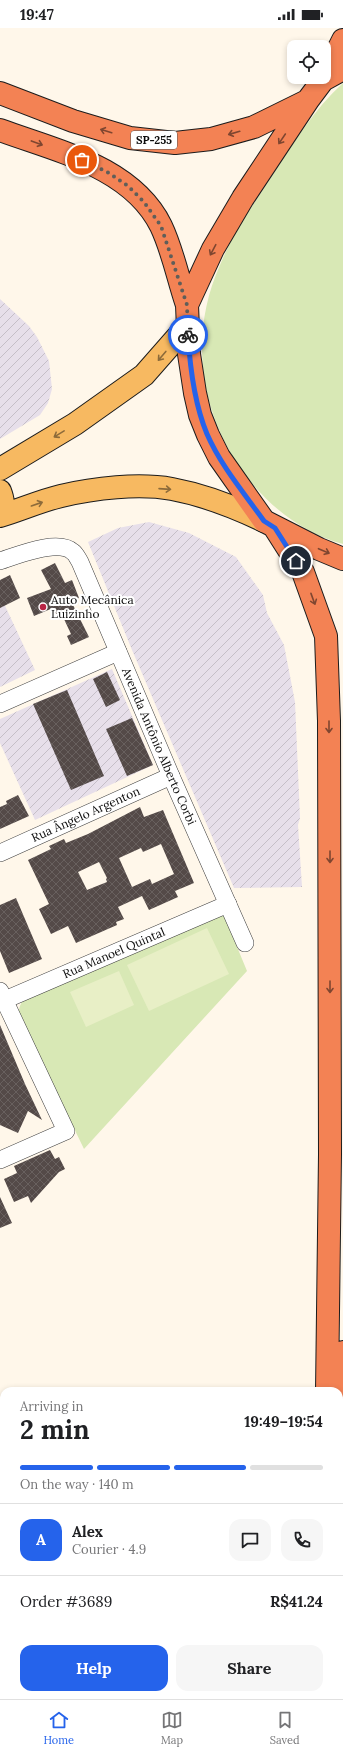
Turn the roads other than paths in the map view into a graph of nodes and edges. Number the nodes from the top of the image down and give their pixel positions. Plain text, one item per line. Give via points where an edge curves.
1 (343, 40) edge
2 (331, 64) edge
3 (343, 69) edge
4 (331, 76) edge
5 (320, 84) edge
6 (0, 93) edge
7 (308, 100) junction
8 (0, 130) edge
9 (187, 315) junction
10 (0, 469) edge
11 (0, 491) edge
12 (0, 511) edge
13 (0, 516) edge
14 (269, 525) junction
15 (343, 559) edge
16 (0, 561) edge
17 (118, 652) junction
18 (0, 704) edge
19 (171, 776) junction
20 (0, 853) edge
21 (228, 904) junction
22 (245, 943) dead end
23 (1, 998) edge
24 (0, 1160) edge
25 (343, 1352) edge
26 (327, 1387) edge
27 (341, 1387) edge

1 - 2 highway
3 - 4 highway, SP-255
5 - 7 highway, SP-255
7 -> 6 highway, SP-255 via 254,127 211,139 175,142 130,138
7 -> 9 highway, SP-255 via 243,198 213,249
8 -> 9 highway, SP-255 via 82,160 128,186 144,202 161,226
9 -> 10 main road via 144,375 75,424
9 - 14 highway, SP-255 via 189,354 200,415 219,458
11 - 12 main road via 3,505
13 -> 14 main road via 60,496 103,489 139,487 172,489 241,510
14 -> 15 highway, SP-255
14 -> 26 highway via 303,572 326,636 329,721 330,1130
16 - 17 street, Avenida Antônio Alberto Corbi via 37,548 59,547 72,551 80,562
17 - 18 street
17 - 19 street, Avenida Antônio Alberto Corbi
19 - 20 street, Rua Ângelo Argenton
19 - 21 street, Avenida Antônio Alberto Corbi
21 - 22 street, Avenida Antônio Alberto Corbi
21 - 23 street, Rua Manoel Quintal
23 - 24 street via 66,1130
25 - 27 highway

